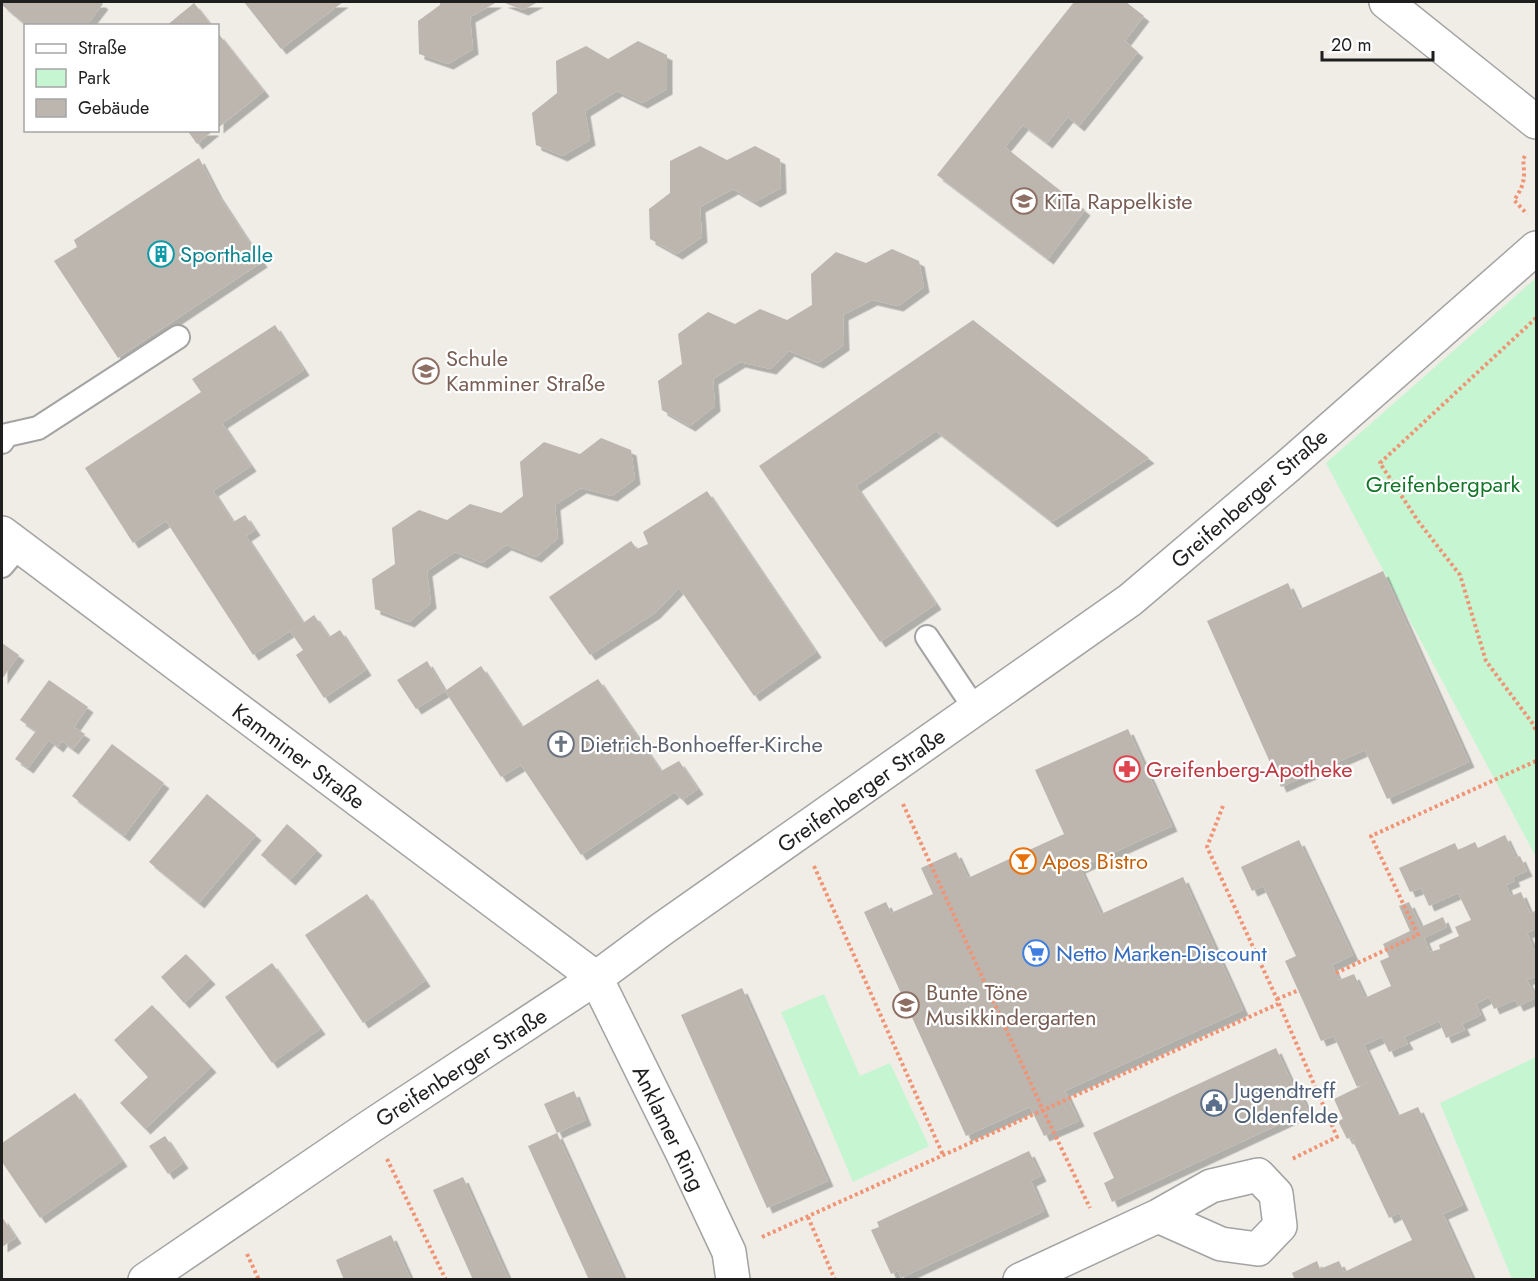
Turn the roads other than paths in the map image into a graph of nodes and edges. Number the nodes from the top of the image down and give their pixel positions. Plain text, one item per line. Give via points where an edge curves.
1 (1386, 2) edge
2 (1533, 136) edge
3 (1536, 248) edge
4 (178, 337) dead end
5 (2, 442) edge
6 (7, 548) edge
7 (927, 637) dead end
8 (975, 709) junction
9 (596, 978) junction
10 (1158, 1216) junction
11 (731, 1266) edge
12 (145, 1280) edge
13 (1020, 1280) edge

1 - 2 street
3 - 8 street, Greifenberger Straße via 1130,600
4 - 5 lane via 38,428 7,435
6 - 9 street, Kamminer Straße
7 - 8 lane
8 - 9 street, Greifenberger Straße
9 - 11 street, Anklamer Ring via 682,1152
9 - 12 street, Greifenberger Straße
10 - 10 street via 1221,1244 1258,1249 1280,1226 1276,1194 1258,1175 1211,1186
10 - 13 street

